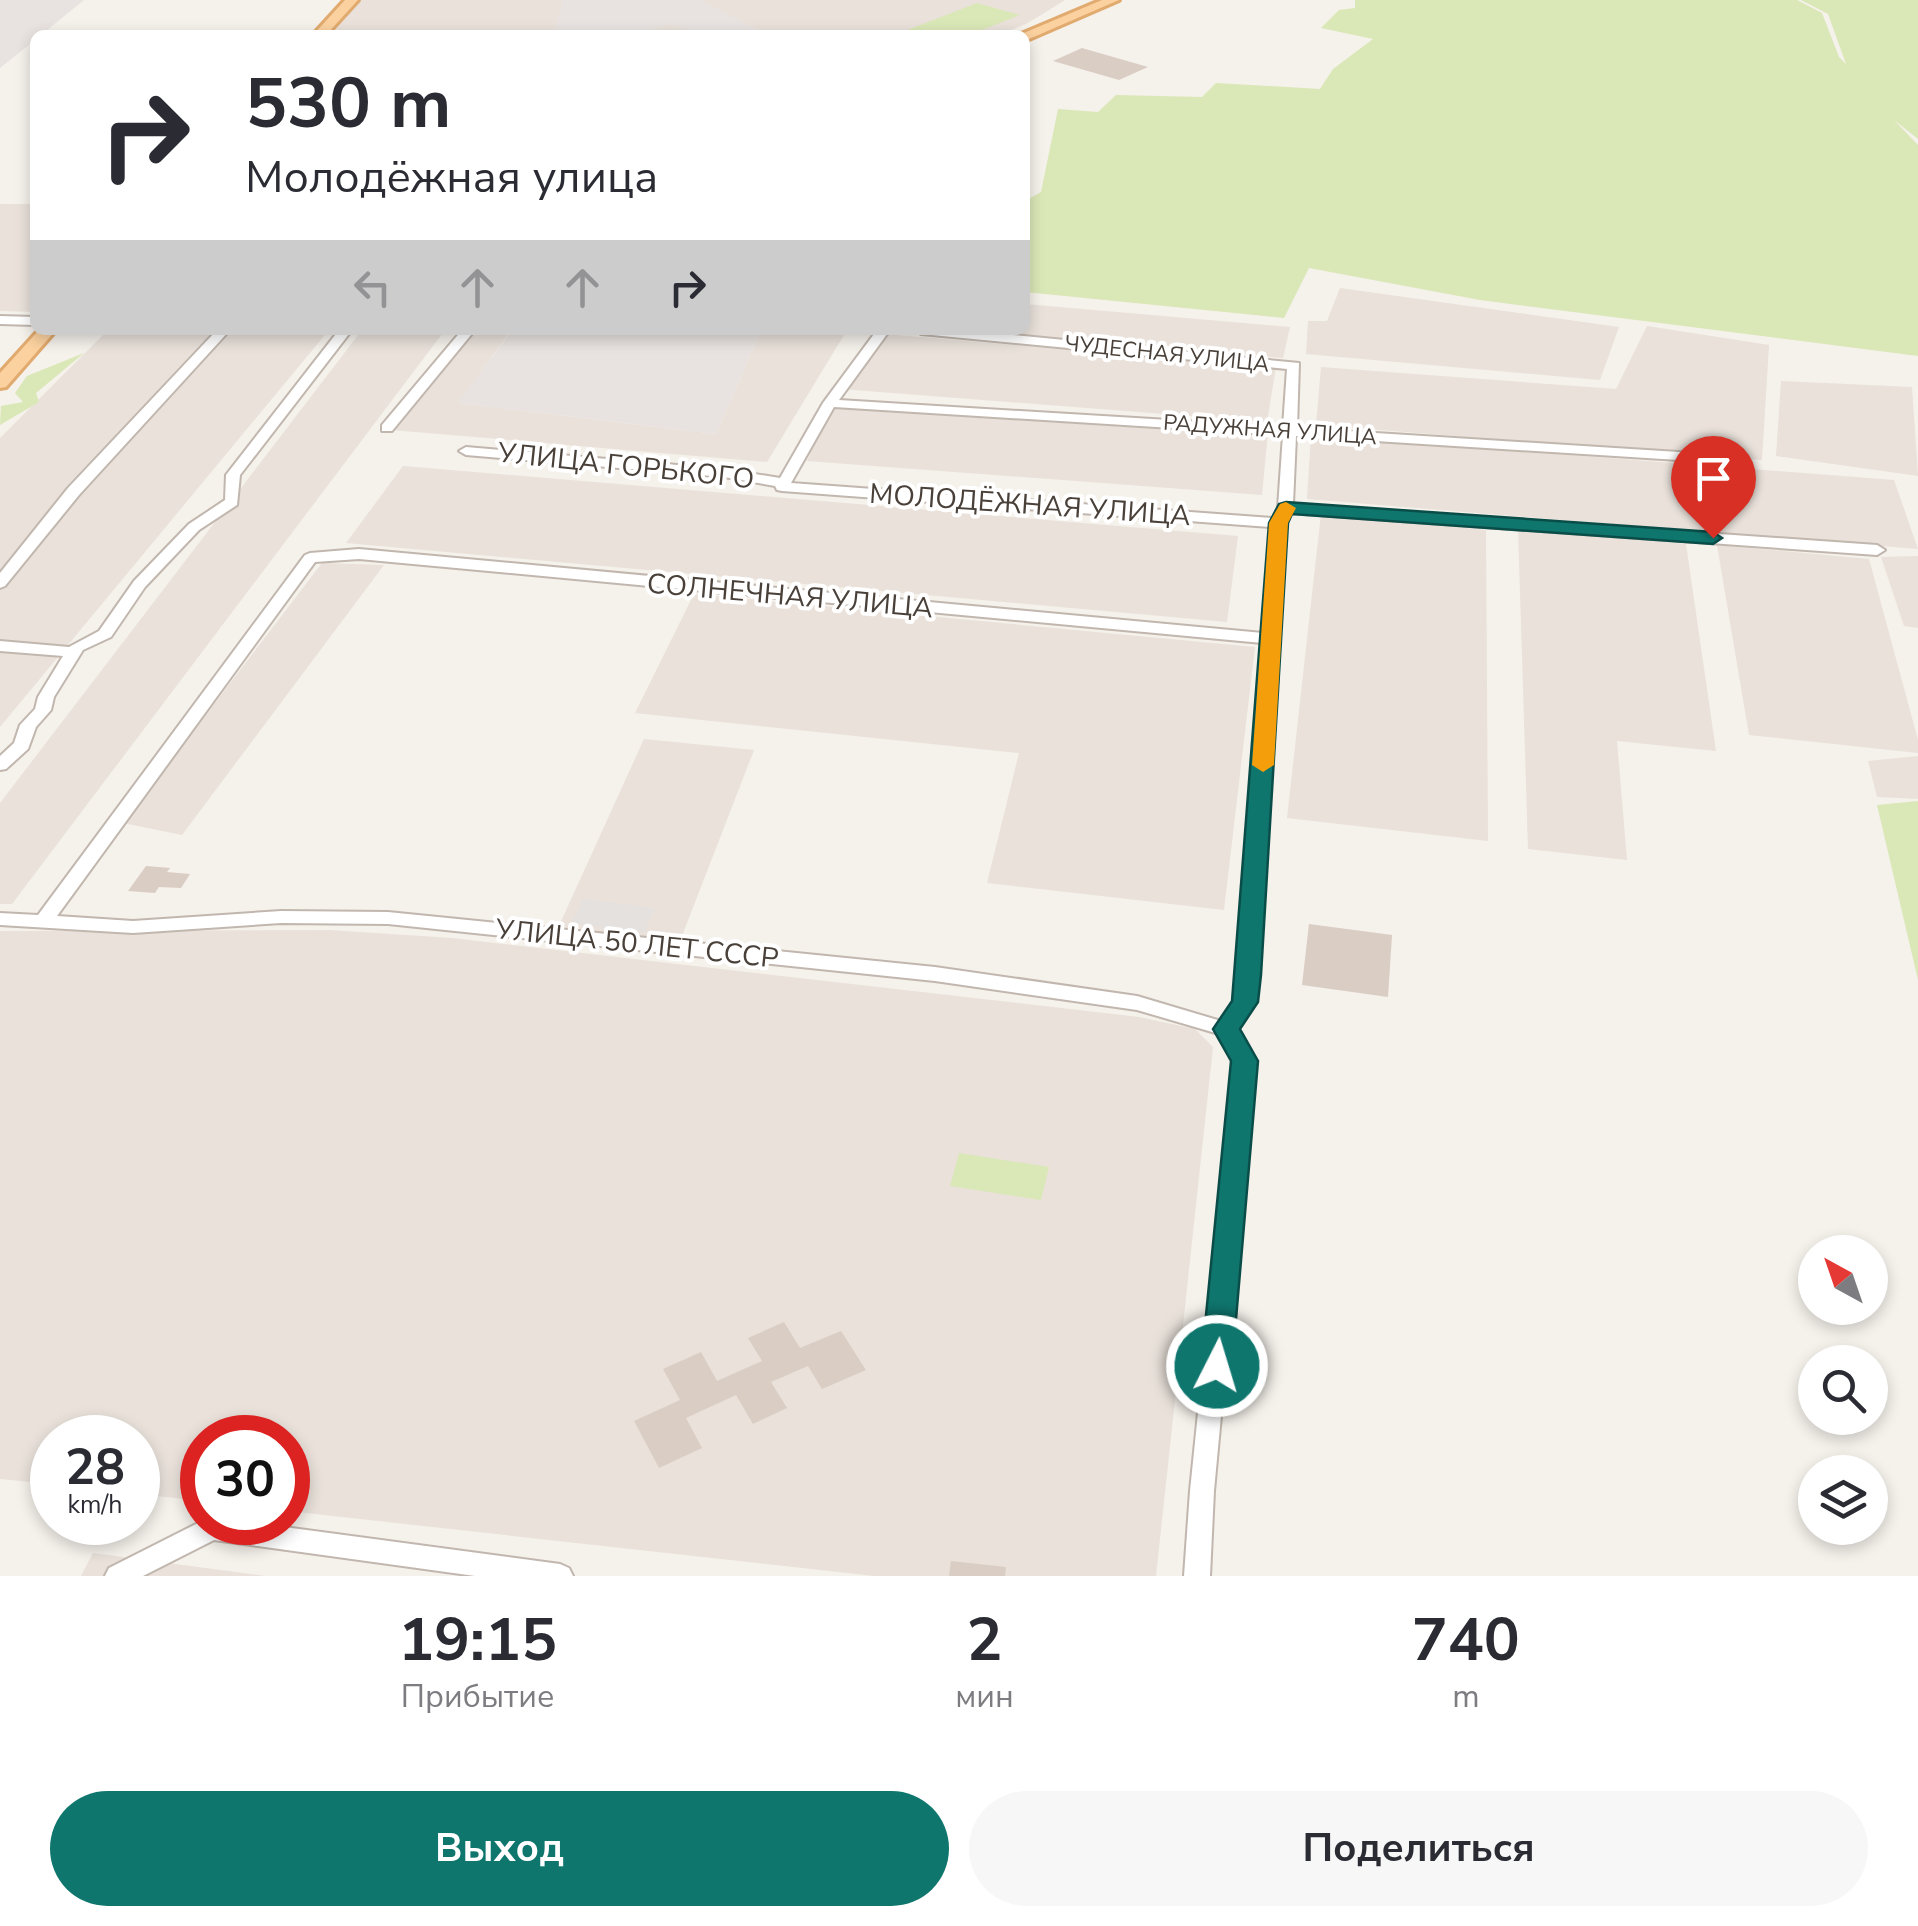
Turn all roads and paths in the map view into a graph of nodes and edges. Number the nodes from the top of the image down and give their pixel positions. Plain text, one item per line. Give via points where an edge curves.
1 (352, 0) edge
2 (1113, 0) edge
3 (324, 30) edge
4 (1030, 34) edge
5 (0, 320) edge
6 (30, 321) edge
7 (43, 335) edge
8 (219, 335) edge
9 (342, 335) edge
10 (466, 335) edge
11 (880, 335) edge
12 (973, 335) edge
13 (0, 383) edge
14 (830, 403) junction
15 (386, 428) dead end
16 (1292, 432) junction
17 (466, 451) dead end
18 (1710, 458) dead end
19 (783, 485) junction
20 (1282, 515) junction
21 (1877, 550) dead end
22 (0, 583) edge
23 (1271, 640) junction
24 (0, 646) edge
25 (73, 652) junction
26 (0, 765) edge
27 (0, 920) edge
28 (42, 924) junction
29 (1226, 1029) junction
30 (118, 1576) edge
31 (560, 1576) edge
32 (1197, 1576) edge

1 - 3 main road
2 - 4 main road
5 - 6 street
7 - 13 main road
8 - 22 street via 95,472 80,480
9 - 25 street via 233,474 232,502 194,527 138,584 105,634
10 - 15 street
11 - 14 street
12 - 16 street, ЧУДЕСНАЯ УЛИЦА via 1294,366
14 - 16 street, РАДУЖНАЯ УЛИЦА
14 - 19 street
16 - 18 street, РАДУЖНАЯ УЛИЦА
16 - 20 street
17 - 19 street, УЛИЦА ГОРЬКОГО via 724,473
19 - 20 street, МОЛОДЁЖНАЯ УЛИЦА
20 - 21 street, МОЛОДЁЖНАЯ УЛИЦА
20 - 23 street
23 - 28 street, СОЛНЕЧНАЯ УЛИЦА via 358,554 310,558
23 - 29 street via 1245,1002
24 - 25 street
25 - 26 street via 22,745
27 - 28 street, УЛИЦА 50 ЛЕТ СССР
28 - 29 street, УЛИЦА 50 ЛЕТ СССР via 133,928 281,917 388,918 935,974 1137,1002
29 - 32 street via 1244,1061
30 - 31 street via 212,1528

